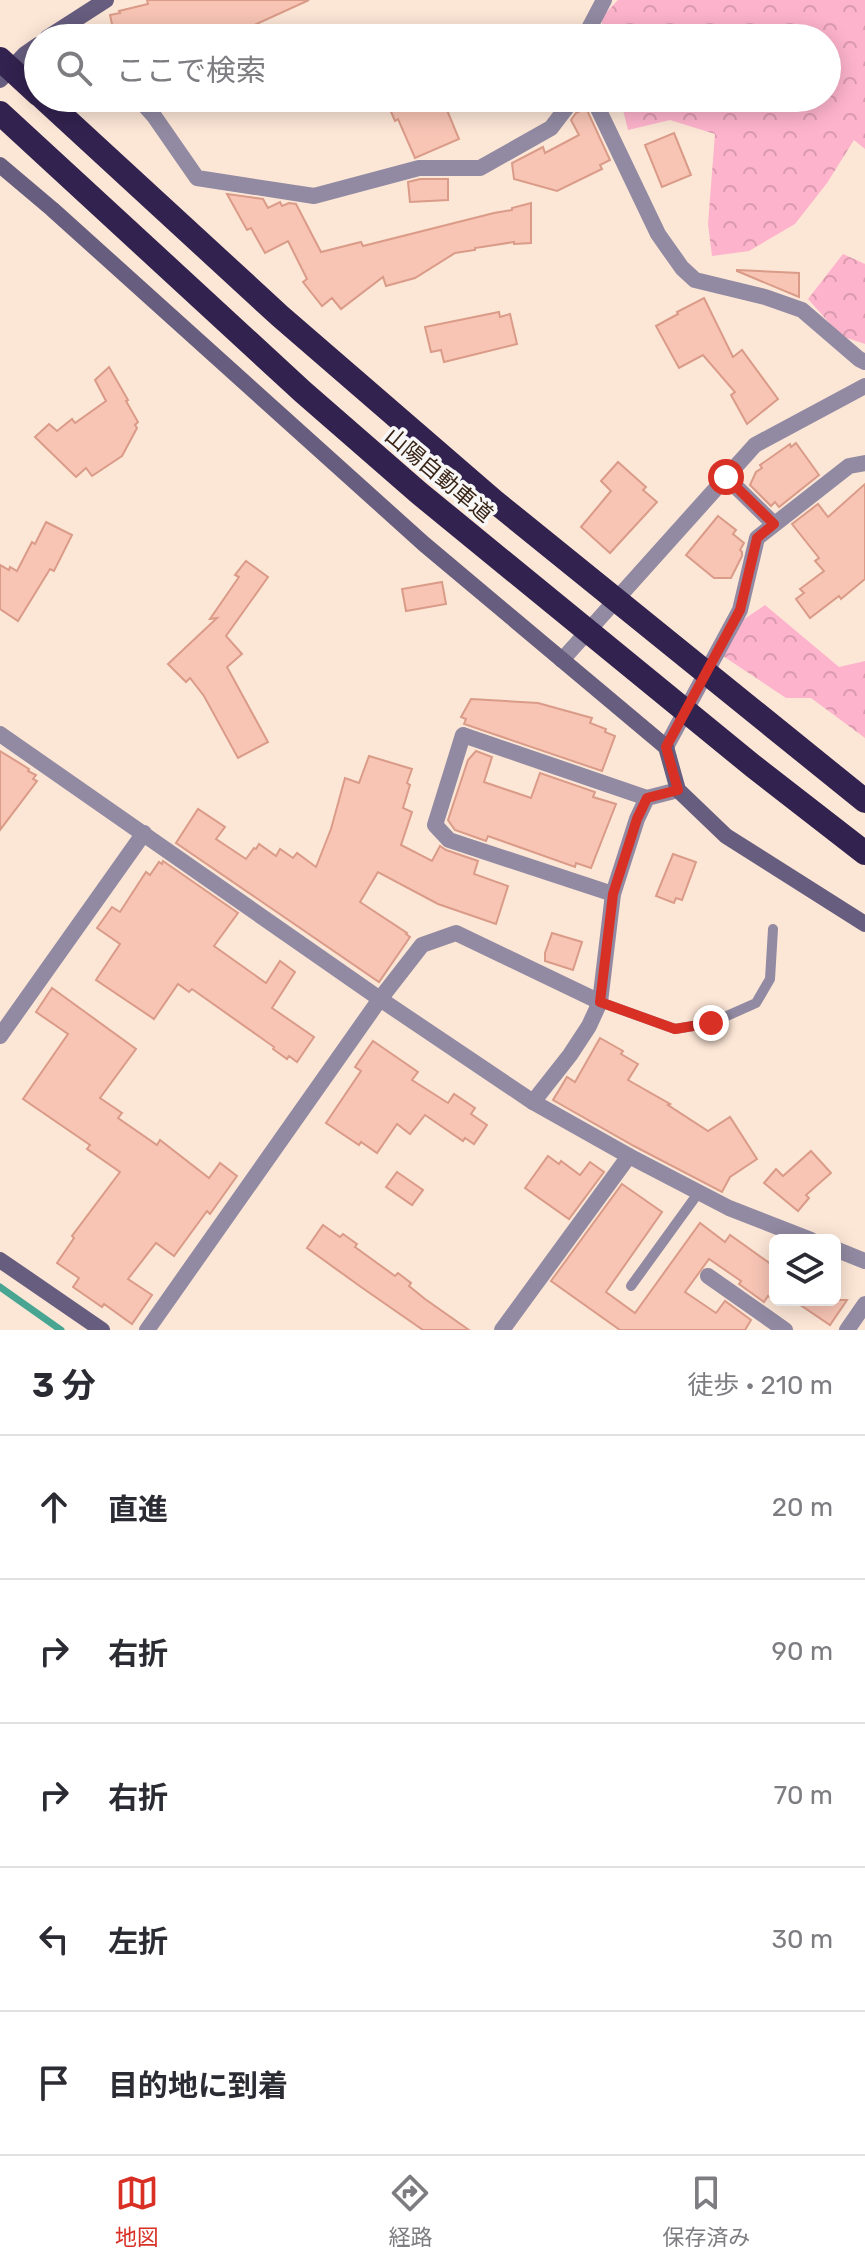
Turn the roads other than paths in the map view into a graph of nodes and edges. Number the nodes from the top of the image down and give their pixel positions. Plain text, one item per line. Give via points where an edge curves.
1 (106, 0) edge
2 (604, 0) edge
3 (69, 24) edge
4 (591, 24) edge
5 (0, 59) edge
6 (24, 62) edge
7 (0, 80) edge
8 (24, 81) edge
9 (58, 112) edge
10 (150, 112) edge
11 (563, 112) edge
12 (600, 112) edge
13 (0, 113) edge
14 (0, 165) edge
15 (865, 362) edge
16 (865, 386) edge
17 (865, 463) edge
18 (726, 477) junction
19 (774, 524) junction
20 (562, 660) junction
21 (0, 734) edge
22 (666, 747) junction
23 (678, 790) junction
24 (647, 798) junction
25 (865, 801) edge
26 (144, 833) junction
27 (865, 853) edge
28 (613, 894) junction
29 (865, 924) edge
30 (773, 929) dead end
31 (380, 999) junction
32 (600, 1002) junction
33 (0, 1036) edge
34 (533, 1102) junction
35 (629, 1156) junction
36 (699, 1192) junction
37 (796, 1234) edge
38 (841, 1251) edge
39 (0, 1260) edge
40 (865, 1261) edge
41 (708, 1276) dead end
42 (631, 1286) dead end
43 (865, 1304) edge
44 (102, 1330) edge
45 (147, 1330) edge
46 (502, 1330) edge
47 (785, 1330) edge
48 (847, 1330) edge

1 - 3 street
2 - 4 street
5 - 8 highway
6 - 7 street
9 - 25 highway, 山陽自動車道 via 280,316 494,501
10 - 11 street via 197,178 314,196 419,168 480,168 551,128
12 - 15 street via 658,234 682,268 695,280 802,310
13 - 27 highway, 山陽自動車道 via 419,493
14 - 20 street via 424,544
16 - 18 street via 755,445
17 - 19 street via 849,466
18 - 19 street
18 - 20 street
19 - 22 street via 757,538 740,610
20 - 22 street
21 - 26 street
22 - 23 street
23 - 24 street
23 - 29 street via 726,836
24 - 28 street
24 - 28 street via 463,735 435,825 449,840
26 - 31 street
26 - 33 street
28 - 32 street
30 - 32 lane via 770,979 756,1003 711,1023 675,1029
31 - 32 street via 422,945 456,933
31 - 34 street
31 - 45 street
32 - 34 street via 570,1055
34 - 35 street
35 - 36 street
35 - 46 street
36 - 37 street
36 - 42 lane
38 - 40 street
39 - 44 street
41 - 47 street
43 - 48 street

